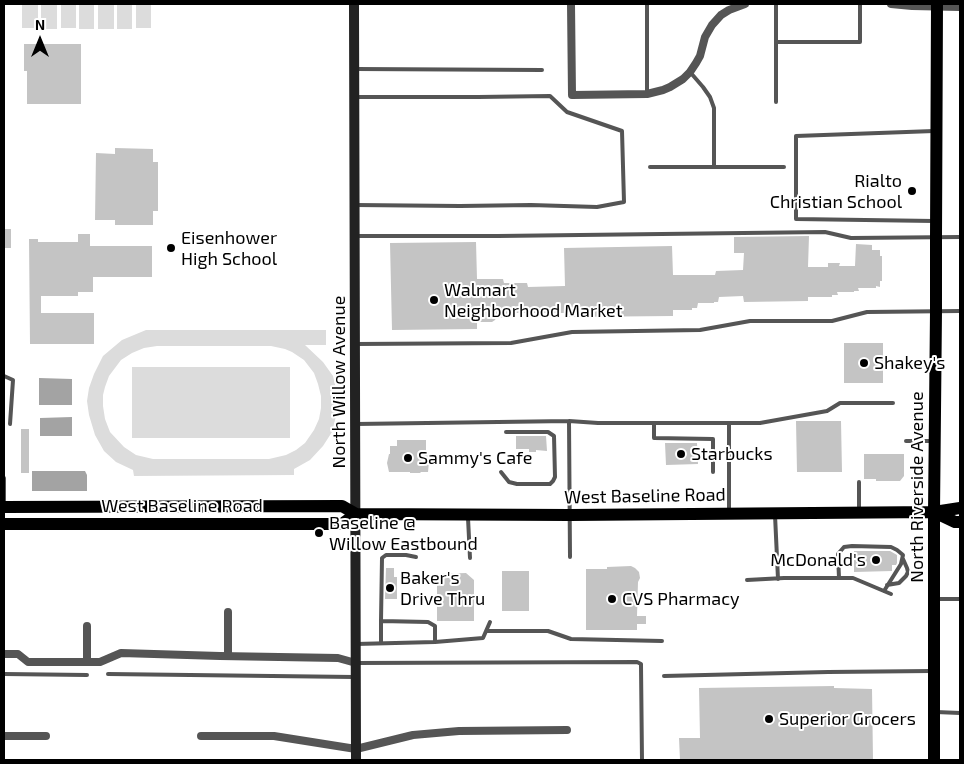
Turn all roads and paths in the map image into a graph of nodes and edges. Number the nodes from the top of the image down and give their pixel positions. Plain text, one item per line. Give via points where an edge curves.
1 (354, 4) edge
2 (571, 4) edge
3 (647, 4) edge
4 (745, 4) edge
5 (776, 4) edge
6 (860, 4) edge
7 (891, 4) edge
8 (937, 5) edge
9 (960, 7) edge
10 (776, 42) junction
11 (354, 68) junction
12 (542, 70) dead end
13 (690, 72) junction
14 (647, 94) junction
15 (354, 97) junction
16 (776, 102) dead end
17 (936, 131) junction
18 (650, 167) dead end
19 (714, 167) junction
20 (784, 167) dead end
21 (354, 205) junction
22 (936, 221) junction
23 (355, 236) junction
24 (936, 237) junction
25 (960, 237) edge
26 (936, 311) junction
27 (960, 311) edge
28 (355, 344) junction
29 (4, 376) edge
30 (892, 403) dead end
31 (569, 421) junction
32 (654, 423) junction
33 (10, 424) dead end
34 (356, 424) junction
35 (730, 424) junction
36 (506, 432) dead end
37 (906, 441) dead end
38 (934, 441) junction
39 (501, 472) dead end
40 (713, 472) dead end
41 (4, 478) edge
42 (859, 482) dead end
43 (4, 507) edge
44 (960, 508) edge
45 (859, 512) junction
46 (934, 512) junction
47 (729, 513) junction
48 (775, 513) junction
49 (356, 514) junction
50 (468, 514) junction
51 (570, 515) junction
52 (960, 522) edge
53 (4, 524) edge
54 (416, 557) dead end
55 (570, 557) dead end
56 (902, 557) junction
57 (470, 558) dead end
58 (778, 578) junction
59 (839, 578) junction
60 (748, 580) dead end
61 (887, 586) junction
62 (884, 591) junction
63 (892, 594) dead end
64 (934, 599) junction
65 (960, 599) edge
66 (228, 612) dead end
67 (381, 621) junction
68 (490, 622) dead end
69 (87, 626) dead end
70 (486, 631) junction
71 (662, 641) dead end
72 (435, 642) junction
73 (381, 643) junction
74 (356, 644) junction
75 (4, 654) edge
76 (228, 656) junction
77 (87, 662) junction
78 (356, 663) junction
79 (934, 671) junction
80 (4, 674) edge
81 (108, 674) dead end
82 (87, 675) dead end
83 (664, 676) dead end
84 (356, 677) junction
85 (934, 712) junction
86 (960, 713) edge
87 (567, 730) dead end
88 (4, 736) edge
89 (46, 736) dead end
90 (201, 736) dead end
91 (356, 748) junction
92 (356, 760) edge
93 (642, 760) edge
94 (934, 760) edge

1 - 11 street, North Willow Avenue
2 - 14 street via 572,95
3 - 14 lane
4 - 13 street via 729,10 712,25
5 - 10 lane
6 - 10 lane via 860,42
7 - 8 street
8 - 9 street
8 - 17 main road, North Riverside Avenue
10 - 16 lane
11 - 12 lane
11 - 15 street, North Willow Avenue
13 - 14 street via 670,87
13 - 19 lane via 710,97 714,108
15 - 21 street, North Willow Avenue
15 - 21 lane via 550,96 567,112 622,131 624,202 597,207
17 - 22 main road, North Riverside Avenue
17 - 22 lane via 796,136 796,219
18 - 19 lane
19 - 20 lane
21 - 23 street, North Willow Avenue
22 - 24 main road, North Riverside Avenue
23 - 24 lane via 825,232 852,238
23 - 28 street, North Willow Avenue
24 - 25 lane
24 - 26 main road, North Riverside Avenue
26 - 27 lane
26 - 28 lane via 867,312 832,321 750,321 700,330 572,332 511,343
26 - 38 main road, North Riverside Avenue
28 - 34 street, North Willow Avenue
29 - 33 lane via 13,380
30 - 35 lane via 840,403 818,413 760,423
31 - 32 lane
31 - 34 lane
31 - 51 lane
32 - 35 lane
32 - 40 lane via 654,438 713,439
34 - 49 street, North Willow Avenue
35 - 47 lane
36 - 39 lane via 548,432 554,436 555,477 550,484 517,484 509,482
37 - 38 lane
38 - 46 main road, North Riverside Avenue
41 - 43 lane
42 - 45 lane
43 - 49 main road, West Baseline Road via 342,506
44 - 46 main road, West Baseline Road
45 - 46 main road, West Baseline Road
45 - 48 main road, West Baseline Road
46 - 52 main road
46 - 64 main road, North Riverside Avenue
47 - 48 main road, West Baseline Road
47 - 51 main road, West Baseline Road
48 - 58 lane
49 - 50 main road, West Baseline Road
49 - 53 main road, West Baseline Road via 342,524
49 - 74 street, North Willow Avenue
50 - 51 main road, West Baseline Road
50 - 57 lane
51 - 55 lane
54 - 67 lane via 386,555 382,558
56 - 59 lane via 891,547 844,547 838,554
56 - 61 lane via 902,564
56 - 61 lane via 908,572 906,576 899,583
58 - 59 lane
58 - 60 lane
59 - 62 lane via 854,578
61 - 62 lane
62 - 63 lane
64 - 65 lane
64 - 79 main road, North Riverside Avenue
66 - 76 street
67 - 72 lane via 428,622 435,626
67 - 73 lane
68 - 70 lane
69 - 77 street
70 - 71 lane via 548,631 571,639
70 - 72 lane via 483,638
72 - 73 lane
73 - 74 lane
74 - 78 street, North Willow Avenue
75 - 77 street via 18,654 28,662
76 - 77 street via 121,653 100,662
76 - 78 street via 338,658
78 - 84 street, North Willow Avenue
78 - 93 lane via 638,662 642,666
79 - 83 lane
79 - 85 main road, North Riverside Avenue
80 - 82 lane
81 - 84 lane
84 - 91 street, North Willow Avenue
85 - 86 lane
85 - 94 main road, North Riverside Avenue
87 - 91 street via 459,731 413,735
88 - 89 street
90 - 91 street via 274,736
91 - 92 street, North Willow Avenue

